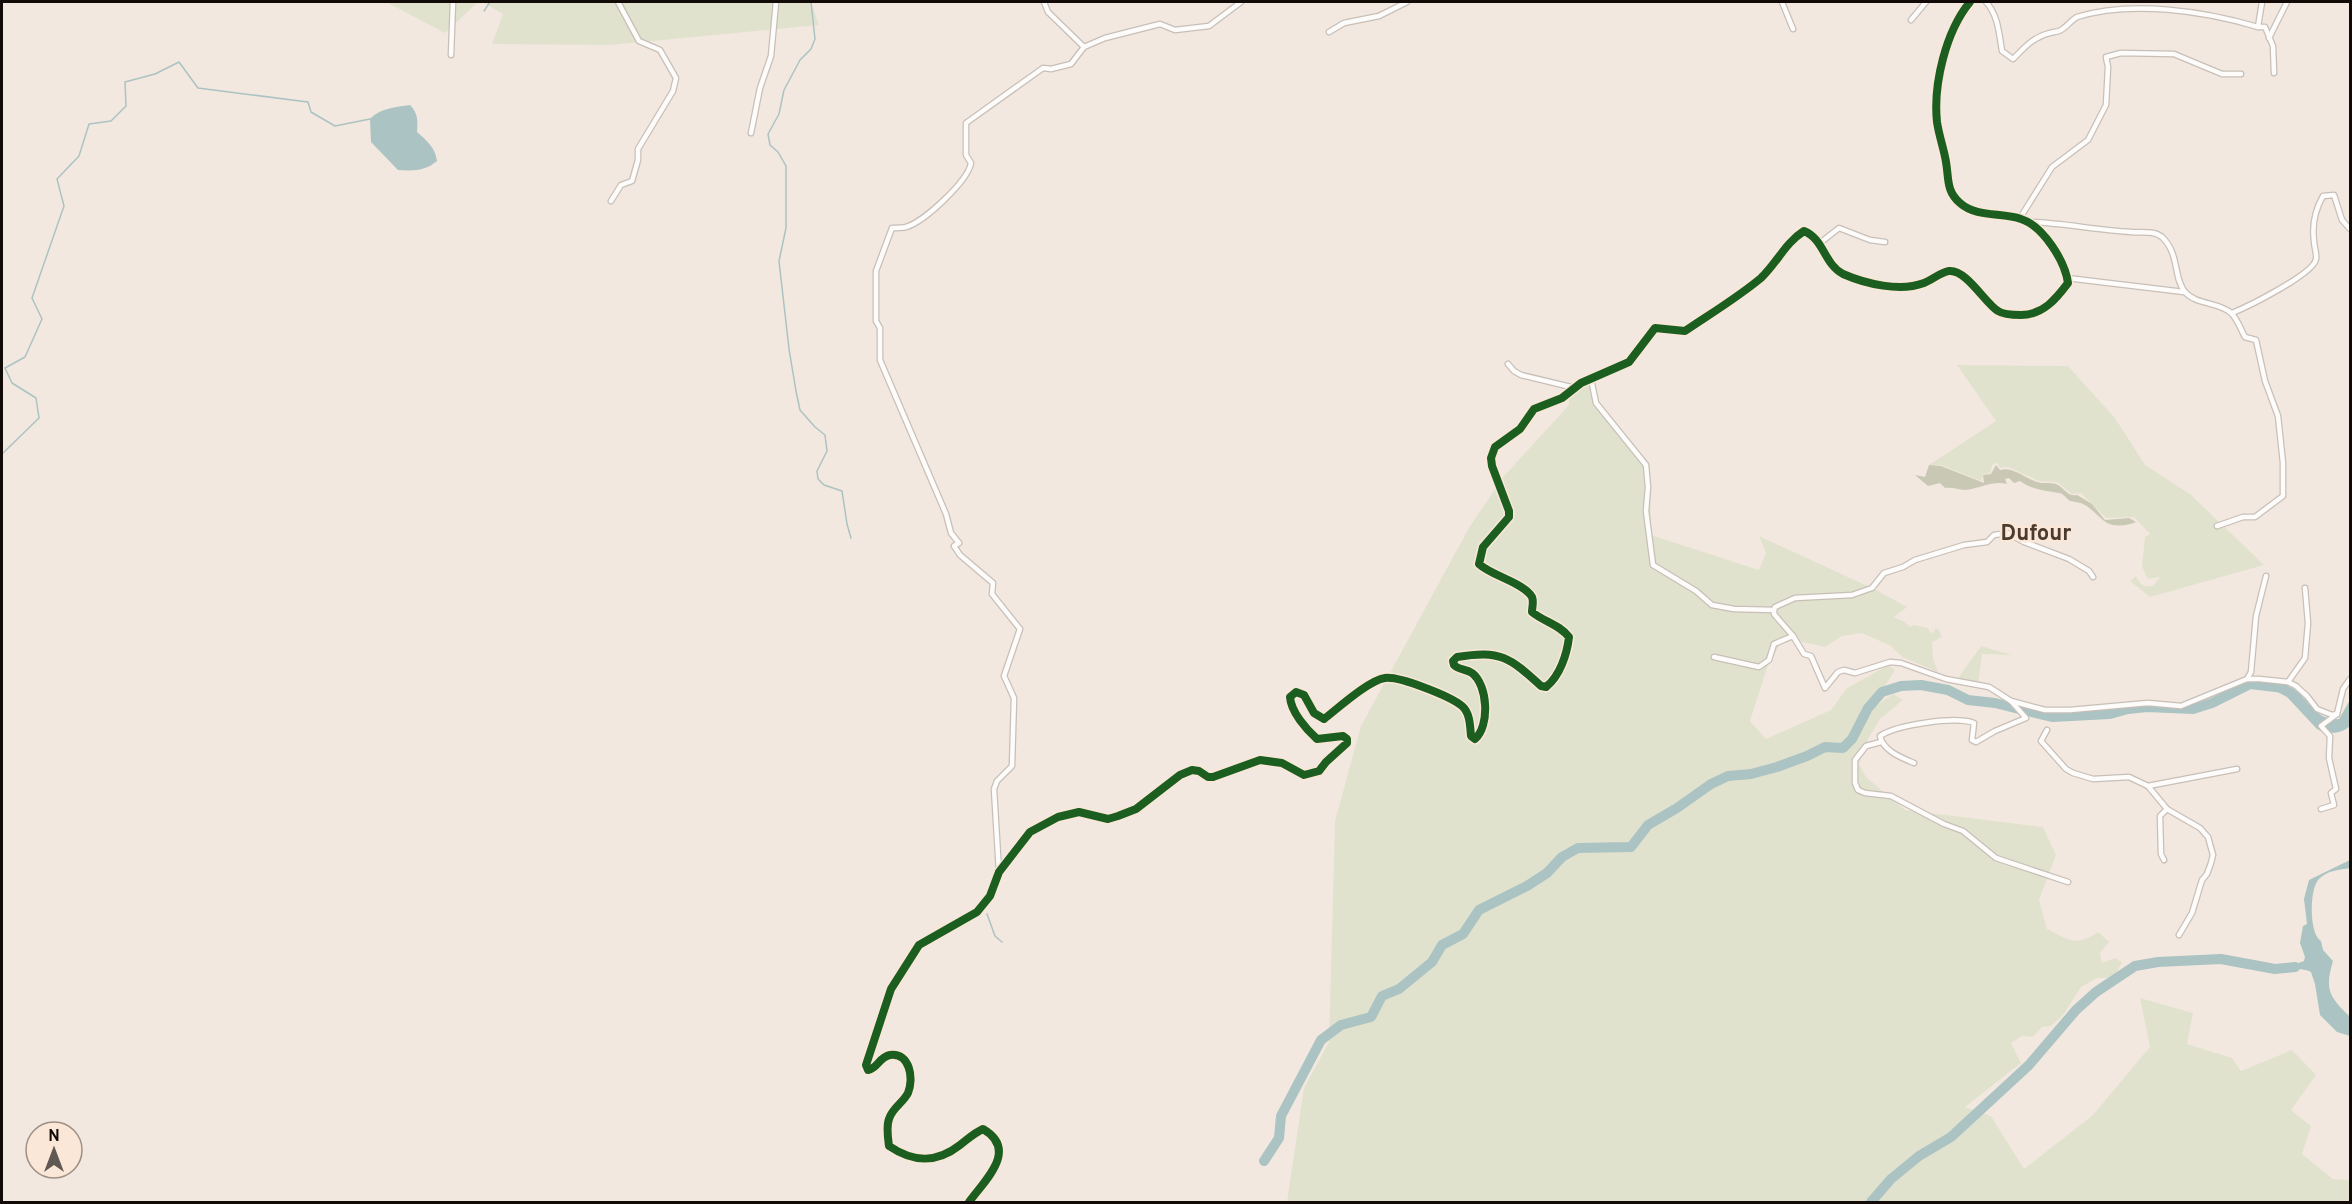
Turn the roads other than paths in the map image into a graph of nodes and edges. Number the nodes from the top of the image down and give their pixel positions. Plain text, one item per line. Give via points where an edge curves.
1 (453, 2) edge
2 (618, 2) edge
3 (776, 2) edge
4 (1044, 2) edge
5 (1241, 2) edge
6 (1407, 2) edge
7 (1782, 2) edge
8 (1926, 2) edge
9 (1970, 2) edge
10 (1986, 2) edge
11 (2262, 2) edge
12 (2287, 2) edge
13 (1911, 20) dead end
14 (2258, 27) junction
15 (1793, 29) dead end
16 (1329, 32) dead end
17 (2269, 38) junction
18 (1084, 47) junction
19 (451, 55) dead end
20 (2274, 73) dead end
21 (2241, 74) dead end
22 (751, 133) dead end
23 (611, 201) dead end
24 (2020, 218) junction
25 (2028, 222) junction
26 (2350, 229) edge
27 (1885, 242) dead end
28 (1820, 243) junction
29 (2067, 278) junction
30 (2184, 292) junction
31 (2232, 313) junction
32 (1508, 364) dead end
33 (1592, 379) junction
34 (1575, 388) junction
35 (2217, 526) dead end
36 (2266, 576) dead end
37 (2093, 577) dead end
38 (2305, 588) dead end
39 (1774, 610) junction
40 (1793, 636) junction
41 (1714, 657) dead end
42 (2247, 679) junction
43 (2350, 680) edge
44 (2288, 682) junction
45 (2011, 701) junction
46 (2337, 714) junction
47 (2046, 730) dead end
48 (1881, 742) junction
49 (1914, 763) dead end
50 (2237, 769) dead end
51 (2148, 786) junction
52 (2167, 809) junction
53 (2321, 809) dead end
54 (2163, 860) dead end
55 (999, 872) junction
56 (2068, 882) dead end
57 (2179, 935) dead end
58 (969, 1203) edge

1 - 19 street
2 - 23 street via 639,41 660,51 676,78 673,92 638,149 632,181 621,186
3 - 22 street via 771,56
4 - 18 street via 1048,12
5 - 18 street via 1209,26 1175,30 1160,24
6 - 16 street via 1379,16 1352,21
7 - 15 street
8 - 13 street
9 - 24 street via 1951,31 1938,98 1937,121 1949,192 1962,205 1981,213
10 - 14 street via 1997,21 2002,51 2013,59 2031,41 2059,31 2077,18 2110,8 2158,5
11 - 14 street
12 - 17 street
14 - 17 street via 2265,27
17 - 20 street
18 - 55 street via 1071,64 1043,68 966,123 969,172 946,200 907,227 892,228 876,270 880,360 951,533 959,543 954,546 993,583 992,594 1020,629 1004,676 1014,698 1012,766 994,789
21 - 24 street via 2222,74 2175,54 2121,53 2106,57 2106,105 2088,140 2052,167
24 - 25 street
25 - 29 street via 2053,246
25 - 30 street via 2162,236 2171,249
26 - 31 street via 2342,220 2334,195 2323,196 2314,227 2315,264 2279,290
27 - 28 street via 1839,228
28 - 29 street via 1840,272 1862,282 1923,284 1953,271 2001,313 2030,315 2053,302 2068,283
28 - 33 street via 1804,231 1792,238 1771,269 1737,295 1684,331 1655,328 1629,362
29 - 30 street
30 - 31 street
31 - 35 street via 2246,337 2256,340 2278,416 2284,488 2283,496 2255,517
32 - 34 street via 1521,375
33 - 34 street
33 - 39 street via 1596,403 1646,465 1651,560 1656,568 1712,605
34 - 55 street via 1534,409 1520,429 1495,447 1492,466 1509,517 1483,547 1479,564 1532,596 1532,612 1562,627 1569,637 1565,658 1551,684 1541,686 1515,662 1503,657 1457,657 1454,665 1472,673 1481,685 1485,719 1475,739 1463,706 1395,678 1382,678 1324,719 1314,713 1304,695 1296,692 1290,697 1291,704 1306,729 1317,739 1343,736 1347,740 1319,771 1304,775 1282,763 1260,760 1213,777 1192,770 1136,809 1118,816 1108,819 1078,812 1058,817 1030,832
36 - 42 street
37 - 39 street via 2068,559 2007,533 1994,535 1987,542 1915,560 1884,573 1872,588 1852,595 1795,598
38 - 44 street via 2305,658
39 - 40 street
40 - 41 street via 1774,644 1769,660 1759,667
40 - 45 street via 1803,654 1811,656 1825,688 1838,672 1855,673 1890,662 1989,687
42 - 44 street
42 - 45 street via 2181,706 2148,703 2045,710
43 - 46 street via 2343,689
44 - 46 street via 2317,708
45 - 48 street via 2026,718 1976,741 1972,740 1974,723 1944,720 1888,731 1880,736
46 - 53 street via 2321,726 2330,736 2329,758 2336,789 2331,793 2334,805
47 - 51 street via 2041,741 2066,769 2093,779 2129,777
48 - 49 street
48 - 56 street via 1866,746 1855,760 1858,790 1891,796 1963,831 1996,858
50 - 51 street
51 - 52 street
52 - 54 street via 2160,816
52 - 57 street via 2200,828 2208,837 2213,855 2192,913
55 - 58 street via 990,896 977,912 919,945 891,989 866,1065 868,1071 874,1069 883,1057 892,1054 903,1058 910,1067 909,1090 887,1122 889,1146 899,1153 934,1159 948,1154 975,1132 983,1129 993,1134 1000,1157

